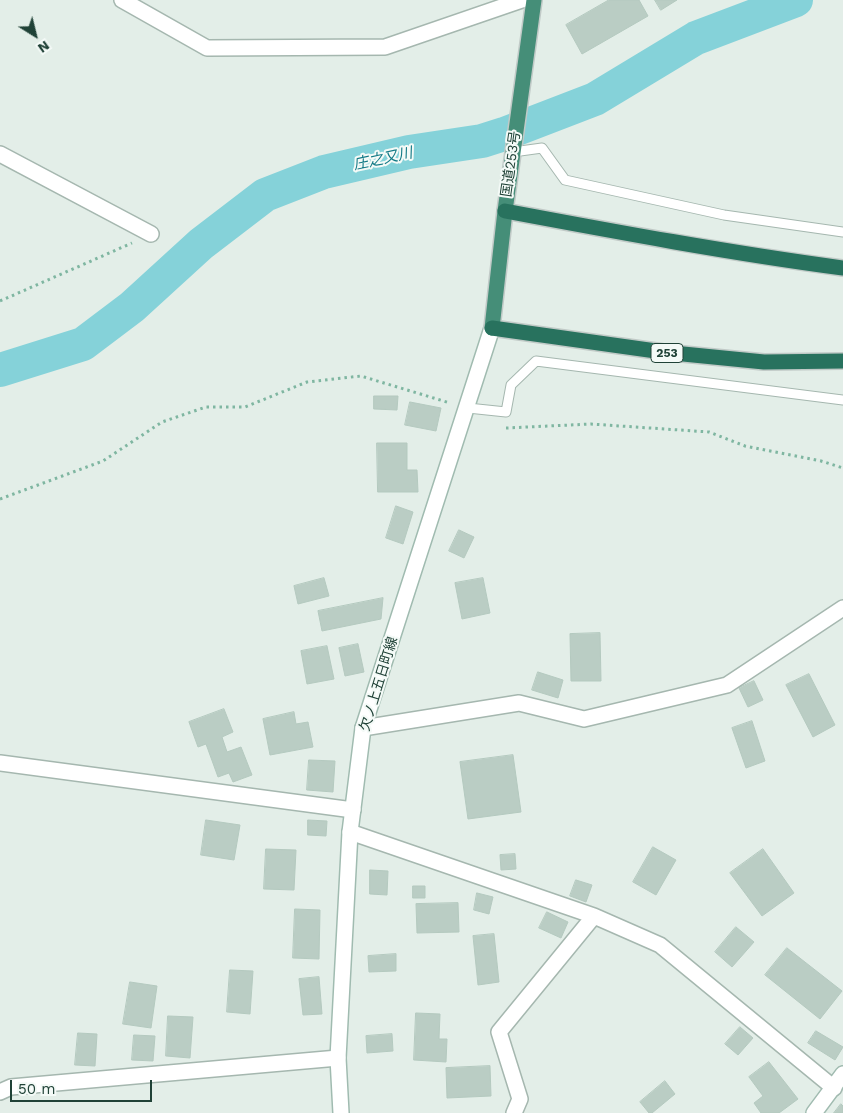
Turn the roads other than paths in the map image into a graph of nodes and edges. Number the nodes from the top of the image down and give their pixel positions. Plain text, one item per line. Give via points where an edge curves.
1 (122, 0) edge
2 (522, 0) edge
3 (534, 0) edge
4 (513, 152) junction
5 (0, 154) edge
6 (505, 211) junction
7 (843, 232) edge
8 (151, 234) road end
9 (843, 268) edge
10 (492, 328) junction
11 (843, 361) edge
12 (843, 400) edge
13 (468, 408) junction
14 (843, 608) edge
15 (363, 728) junction
16 (0, 763) edge
17 (353, 810) junction
18 (350, 832) junction
19 (594, 916) junction
20 (338, 1058) junction
21 (843, 1074) edge
22 (834, 1088) junction
23 (0, 1092) edge
24 (341, 1113) edge
25 (514, 1113) edge
26 (814, 1113) edge

1 - 2 street via 207,48 385,47
3 - 4 highway, 国道253号
4 - 6 highway, 国道253号
4 - 7 lane via 542,148 565,180 724,215
5 - 8 street
6 - 9 highway via 689,245
6 - 10 highway, 国道253号
10 - 11 highway, 253 via 663,352 764,362
10 - 13 street, 欠ノ上五日町線
12 - 13 lane via 536,361 511,384 506,412
13 - 15 street, 欠ノ上五日町線
14 - 15 street via 727,685 584,719 519,703
15 - 17 street, 欠ノ上五日町線
16 - 17 street
17 - 18 street, 欠ノ上五日町線
18 - 19 street
18 - 20 street, 欠ノ上五日町線
19 - 22 street via 660,945
19 - 25 street via 498,1032 520,1099
20 - 23 street via 11,1087
20 - 24 street, 欠ノ上五日町線
21 - 22 street
22 - 26 street

